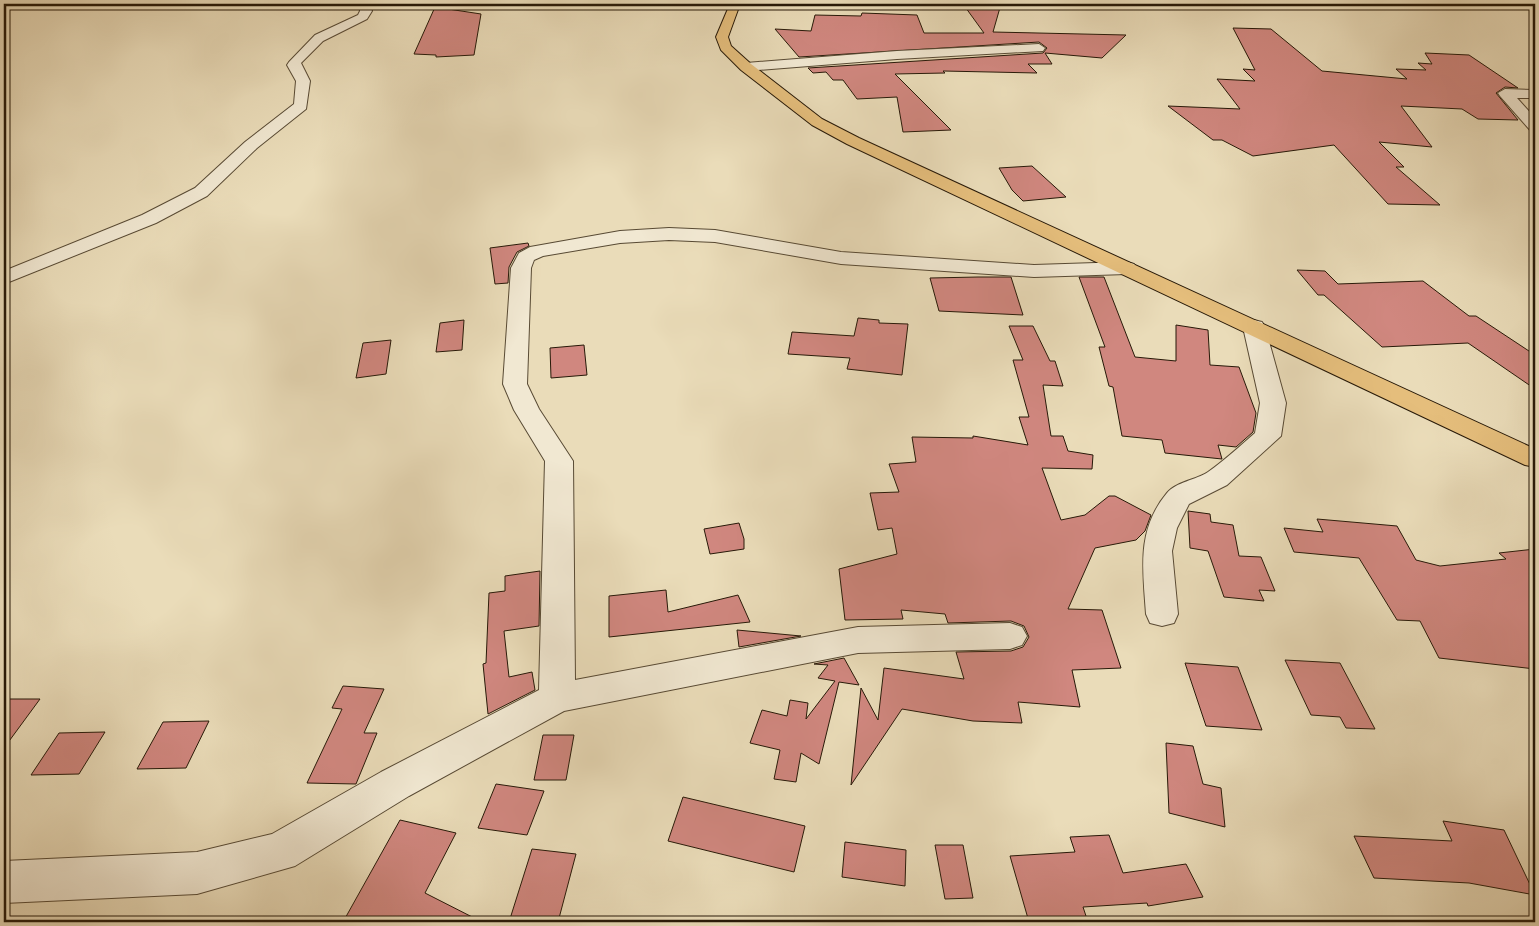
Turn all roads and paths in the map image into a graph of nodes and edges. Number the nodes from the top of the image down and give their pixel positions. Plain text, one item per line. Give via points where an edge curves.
1 (364, 4) edge
2 (735, 4) edge
3 (1039, 48) dead end
4 (746, 67) junction
5 (1535, 94) edge
6 (1535, 127) edge
7 (1127, 268) junction
8 (4, 278) edge
9 (1254, 327) junction
10 (1535, 459) edge
11 (1162, 614) dead end
12 (1010, 636) dead end
13 (556, 698) junction
14 (4, 882) edge

1 - 8 street via 366,12 362,17 319,38 295,62 303,81 301,106 201,192 149,219
2 - 4 main road via 722,37 725,47
3 - 4 street
4 - 7 main road via 817,122 853,141
5 - 6 street via 1505,93
7 - 9 main road
7 - 13 street via 1034,272 841,258 714,236 669,234 620,237 537,251 526,257 522,268 515,384 559,461
9 - 10 main road
9 - 11 street via 1273,403 1268,436 1217,479 1178,498 1162,528 1157,551
12 - 13 street via 858,640
13 - 14 street via 395,784 280,852 198,872

